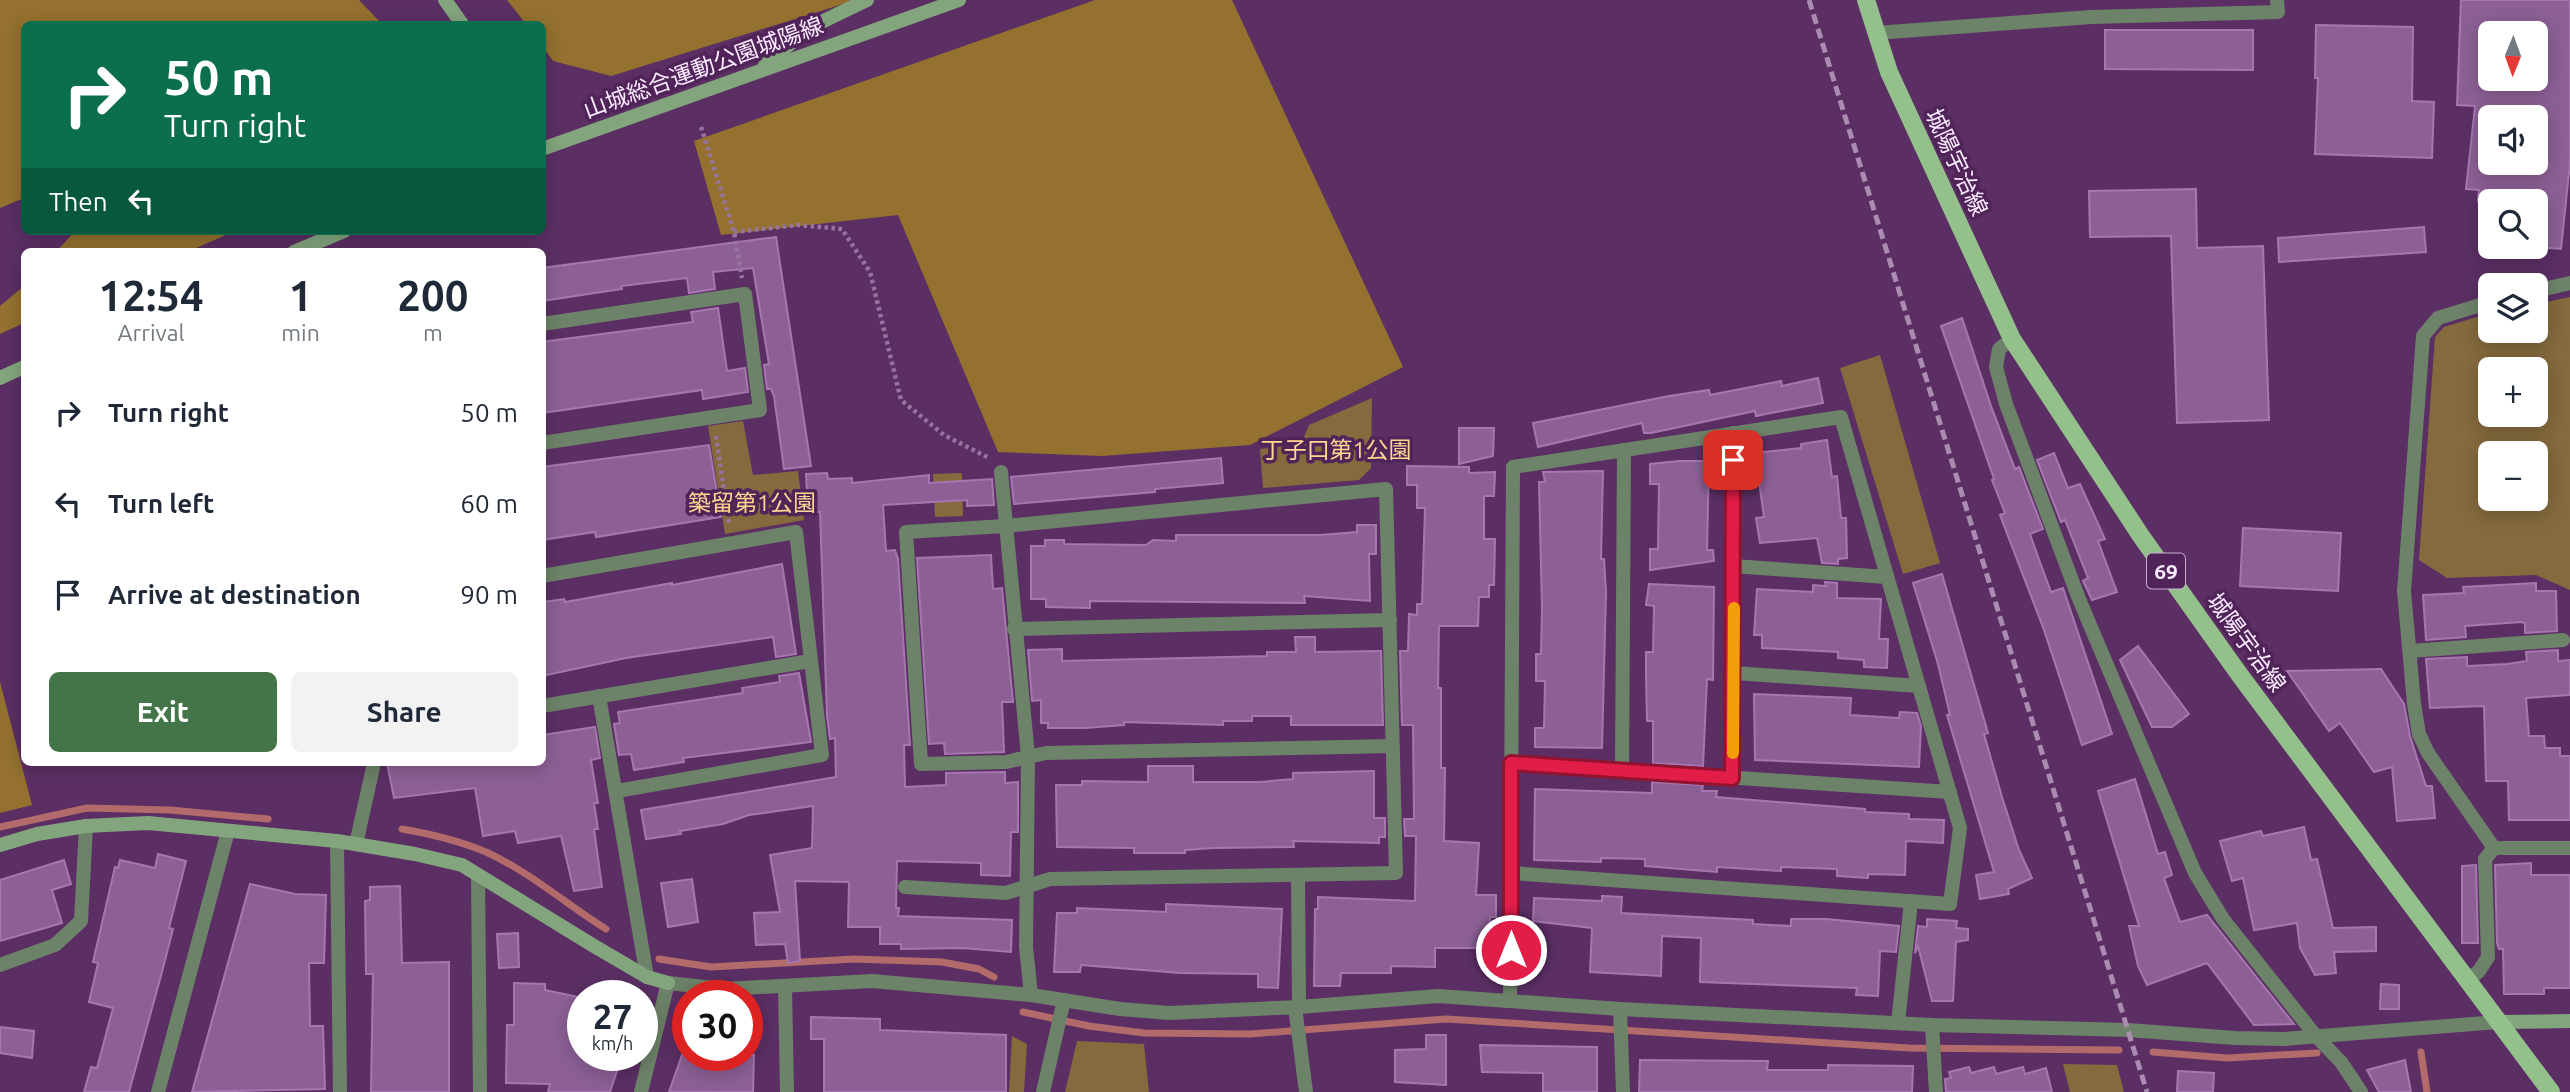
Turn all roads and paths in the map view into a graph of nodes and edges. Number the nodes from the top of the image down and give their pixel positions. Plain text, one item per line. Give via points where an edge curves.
1 (445, 0) edge
2 (867, 0) edge
3 (959, 0) edge
4 (1867, 0) edge
5 (2277, 0) edge
6 (460, 21) edge
7 (1876, 33) junction
8 (756, 73) junction
9 (701, 127) dead end
10 (546, 144) edge
11 (734, 232) junction
12 (334, 235) edge
13 (304, 248) edge
14 (2570, 283) edge
15 (2548, 288) edge
16 (745, 294) junction
17 (2478, 306) edge
18 (546, 323) edge
19 (2012, 339) junction
20 (21, 368) edge
21 (0, 378) edge
22 (713, 417) junction
23 (1733, 433) junction
24 (546, 442) edge
25 (1624, 450) junction
26 (1000, 472) joint
27 (1005, 526) junction
28 (732, 542) junction
29 (1733, 566) junction
30 (546, 575) edge
31 (1888, 577) junction
32 (1390, 620) junction
33 (1014, 629) junction
34 (2563, 640) dead end
35 (2410, 651) junction
36 (810, 661) junction
37 (1734, 673) junction
38 (1919, 686) junction
39 (600, 696) junction
40 (546, 705) edge
41 (1392, 746) junction
42 (1028, 757) junction
43 (1511, 763) junction
44 (373, 766) edge
45 (1622, 770) junction
46 (1732, 778) junction
47 (617, 791) junction
48 (1950, 792) junction
49 (86, 826) junction
50 (228, 831) junction
51 (337, 841) junction
52 (356, 844) junction
53 (0, 845) edge
54 (2494, 848) junction
55 (2570, 848) edge
56 (1511, 873) junction
57 (478, 875) junction
58 (1298, 876) junction
59 (905, 887) dead end
60 (1029, 887) junction
61 (1911, 901) junction
62 (0, 965) edge
63 (647, 977) junction
64 (2467, 981) junction
65 (668, 983) junction
66 (785, 986) junction
67 (1031, 995) junction
68 (1510, 1001) junction
69 (1063, 1006) junction
70 (1297, 1012) junction
71 (1619, 1015) junction
72 (2570, 1021) edge
73 (2498, 1022) junction
74 (1898, 1023) junction
75 (1932, 1025) junction
76 (2315, 1035) junction
77 (159, 1092) edge
78 (340, 1092) edge
79 (480, 1092) edge
80 (641, 1092) edge
81 (787, 1092) edge
82 (1043, 1092) edge
83 (1306, 1092) edge
84 (1623, 1092) edge
85 (1936, 1092) edge
86 (2361, 1092) edge
87 (2551, 1092) edge

1 - 6 street
2 - 8 street via 809,28
3 - 8 street, 山城総合運動公園城陽線
4 - 7 main road, 城陽宇治線 / 69
5 - 7 street via 2278,12 2091,17
7 - 19 main road, 城陽宇治線 / 69 via 1889,72
8 - 10 street, 山城総合運動公園城陽線
9 - 11 path
11 - 16 path
11 - 26 path via 799,225 842,229 870,272 901,400 944,435 990,458
12 - 13 street
14 - 15 street
16 - 18 street
16 - 22 street via 760,410
17 - 35 street via 2438,318 2423,336 2405,563
19 - 64 main road, 城陽宇治線 / 69 via 2186,600
19 - 76 street via 1999,349 1996,368 2006,404 2079,599 2179,837 2223,919
20 - 21 street
22 - 24 street
22 - 28 path
23 - 25 street
23 - 29 street
23 - 31 street via 1841,417
25 - 43 street via 1513,467
25 - 45 street
26 - 27 street
27 - 32 street via 1386,489
27 - 33 street
27 - 42 street via 906,532 921,764 1006,762
28 - 30 street
28 - 36 street via 796,532
29 - 31 street
29 - 37 street
31 - 38 street
32 - 33 street
32 - 41 street
33 - 42 street
34 - 35 street
35 - 54 street via 2419,734
36 - 39 street
36 - 47 street via 822,755
37 - 38 street
37 - 46 street
38 - 48 street
39 - 40 street
39 - 47 street
41 - 42 street
41 - 58 street via 1396,873
42 - 60 street
43 - 45 street
43 - 56 street
44 - 52 street
45 - 46 street
46 - 48 street
47 - 63 street
48 - 61 street via 1960,828 1950,904
49 - 50 street via 148,823
49 - 53 street
49 - 62 street via 81,921 55,945
50 - 51 street
50 - 77 street
51 - 52 street
51 - 78 street
52 - 57 street via 462,864
54 - 55 street
54 - 64 street via 2485,859 2488,957
56 - 61 street
56 - 68 street
57 - 63 street
57 - 79 street
58 - 60 street via 1050,879
58 - 70 street
59 - 60 street via 1006,893
60 - 67 street via 1026,947
61 - 74 street
63 - 65 street
64 - 73 main road, 城陽宇治線 / 69
65 - 66 street via 723,989
65 - 80 street
66 - 67 street via 872,981
66 - 81 street
67 - 69 street
68 - 70 street via 1438,996
68 - 71 street
69 - 70 street via 1169,1013
69 - 82 street
70 - 83 street
71 - 74 street
71 - 84 street
72 - 73 street
73 - 76 street
73 - 87 main road, 城陽宇治線 / 69
74 - 75 street
75 - 76 street via 2235,1038
75 - 85 street
76 - 86 street

